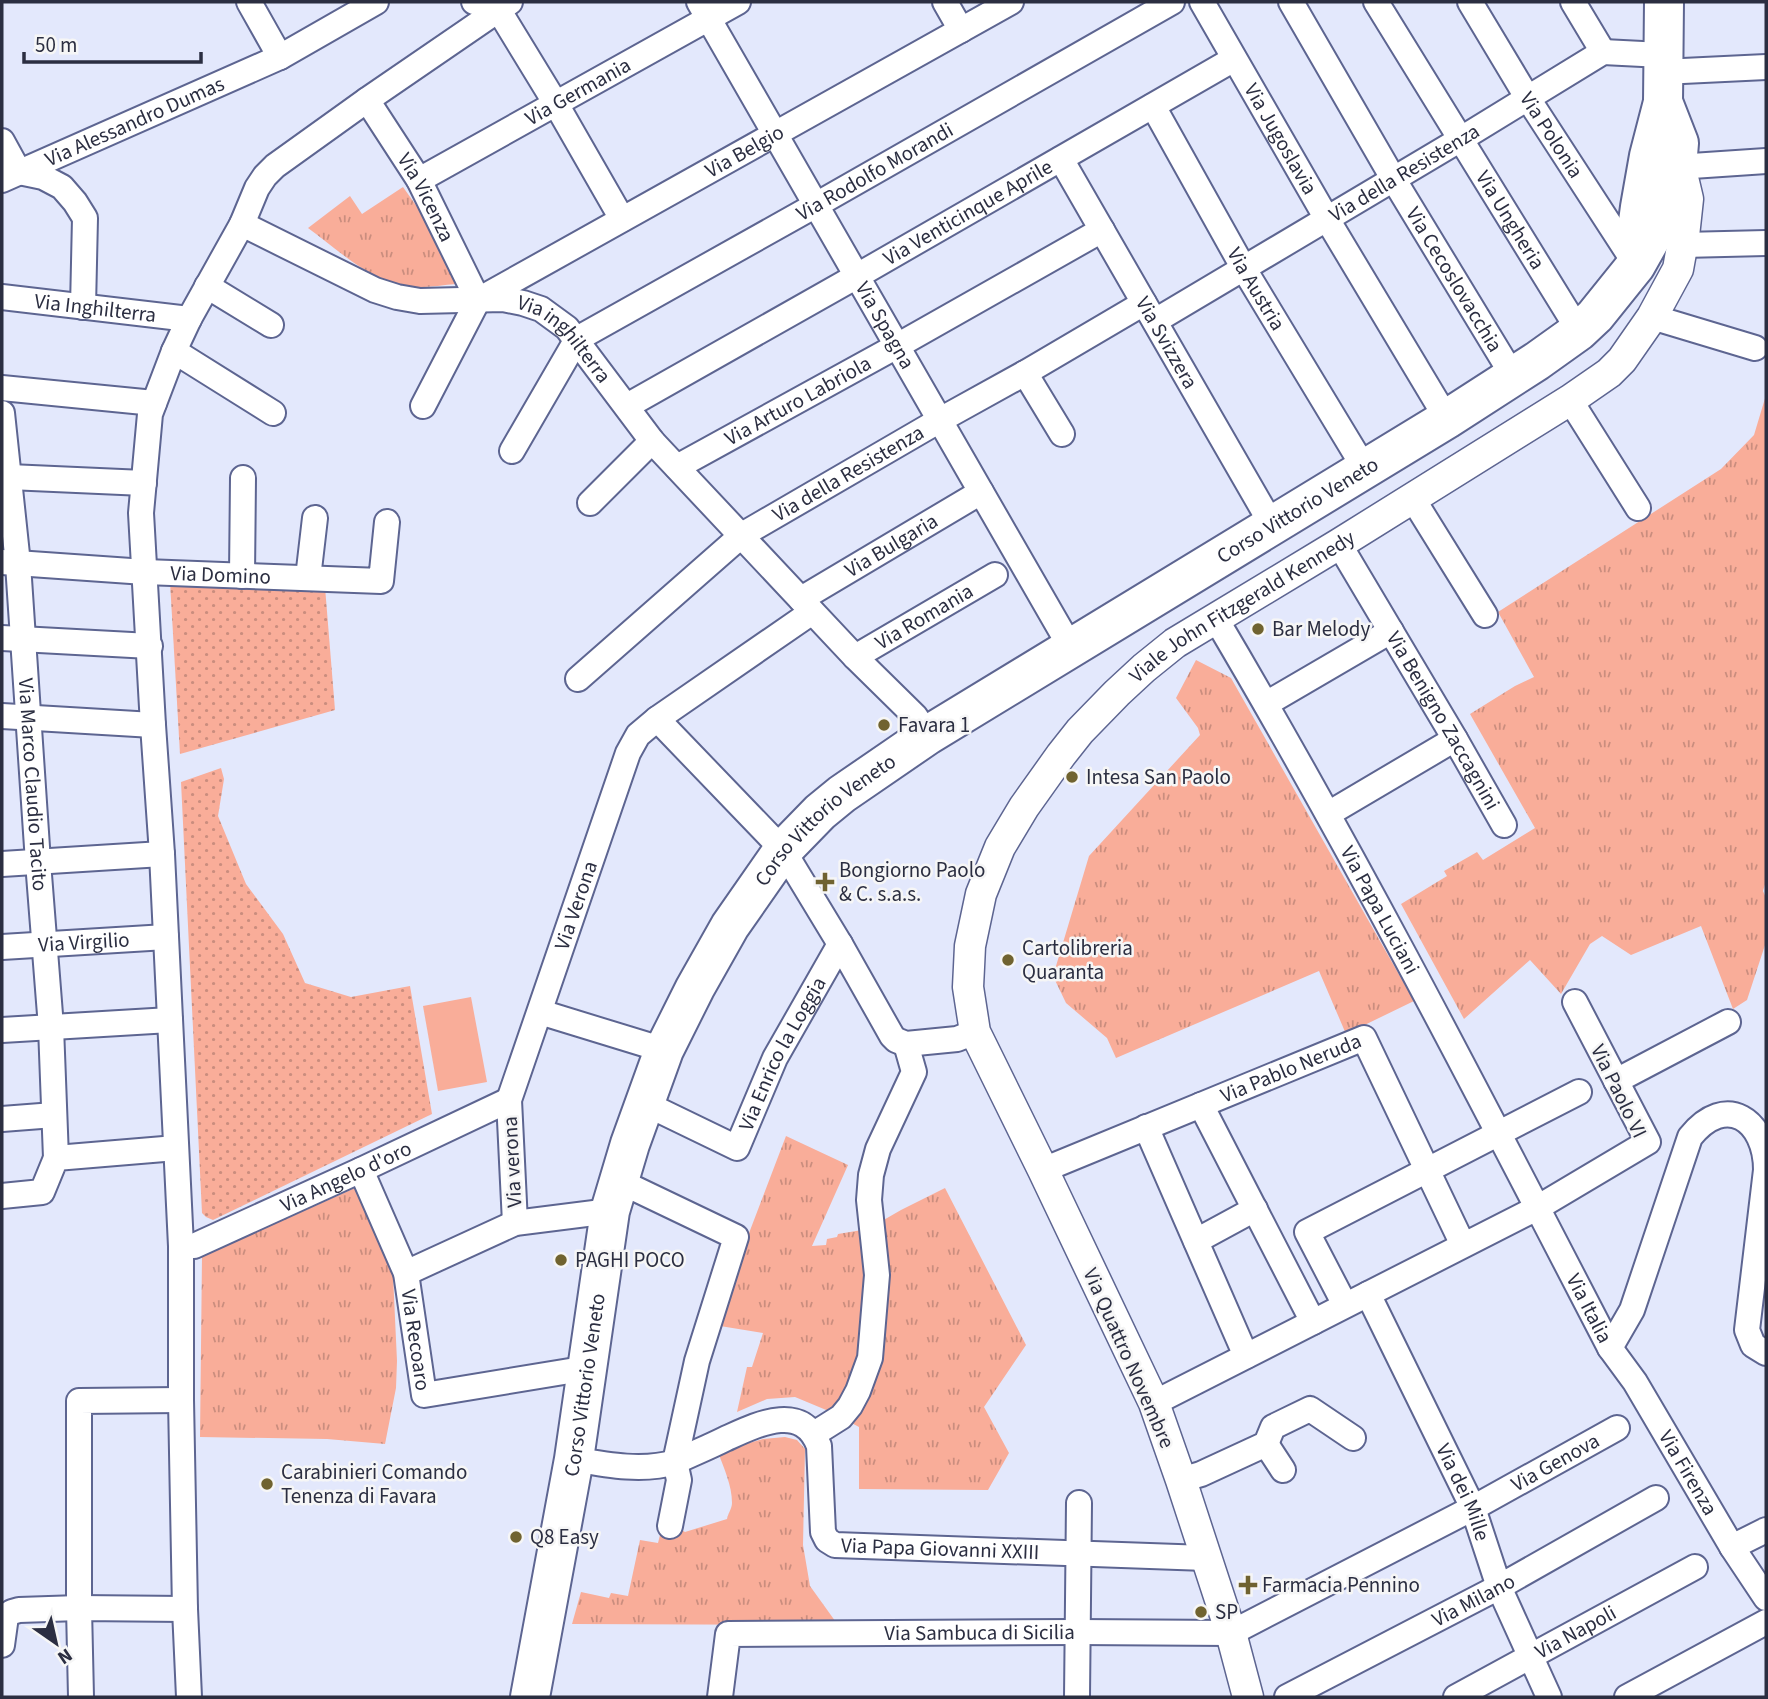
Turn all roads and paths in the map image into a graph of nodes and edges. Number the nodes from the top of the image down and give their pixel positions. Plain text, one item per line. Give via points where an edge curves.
1 (249, 2) edge
2 (376, 2) edge
3 (738, 2) edge
4 (945, 2) edge
5 (1011, 2) edge
6 (1172, 2) edge
7 (1202, 2) edge
8 (1291, 2) edge
9 (1377, 2) edge
10 (1470, 2) edge
11 (1573, 2) edge
12 (1664, 2) edge
13 (494, 4) edge
14 (704, 10) edge
15 (961, 30) junction
16 (1603, 52) junction
17 (280, 57) junction
18 (1234, 59) junction
19 (1766, 67) edge
20 (1662, 76) junction
21 (1527, 97) junction
22 (367, 100) junction
23 (556, 104) junction
24 (1153, 106) junction
25 (775, 134) junction
26 (1461, 139) junction
27 (2, 141) edge
28 (1061, 159) junction
29 (1766, 161) edge
30 (1663, 166) junction
31 (10, 176) edge
32 (419, 180) junction
33 (1394, 180) junction
34 (816, 205) junction
35 (622, 219) junction
36 (1328, 219) junction
37 (242, 224) junction
38 (1102, 230) junction
39 (1766, 243) edge
40 (1682, 245) junction
41 (1636, 265) junction
42 (1244, 269) junction
43 (857, 276) junction
44 (207, 286) junction
45 (1669, 288) junction
46 (2, 297) edge
47 (478, 300) junction
48 (83, 307) junction
49 (1150, 312) junction
50 (1652, 317) junction
51 (189, 319) junction
52 (271, 325) dead end
53 (1579, 331) junction
54 (577, 339) junction
55 (897, 346) junction
56 (1755, 348) dead end
57 (174, 351) junction
58 (1025, 373) junction
59 (1513, 376) junction
60 (2, 388) edge
61 (1570, 400) junction
62 (154, 403) junction
63 (627, 406) junction
64 (423, 407) dead end
65 (2, 413) edge
66 (273, 413) dead end
67 (1447, 419) junction
68 (940, 420) junction
69 (1062, 434) dead end
70 (652, 441) junction
71 (512, 451) dead end
72 (677, 467) junction
73 (1365, 469) junction
74 (9, 477) junction
75 (243, 478) dead end
76 (144, 483) junction
77 (981, 492) junction
78 (1413, 499) junction
79 (590, 503) dead end
80 (1639, 508) dead end
81 (315, 518) dead end
82 (387, 522) dead end
83 (1272, 525) junction
84 (742, 535) junction
85 (1339, 544) junction
86 (10, 563) edge
87 (145, 572) junction
88 (995, 575) dead end
89 (242, 576) junction
90 (308, 578) junction
91 (806, 606) junction
92 (1485, 615) dead end
93 (1210, 622) junction
94 (1391, 631) junction
95 (12, 638) edge
96 (150, 646) junction
97 (1072, 648) junction
98 (855, 657) junction
99 (578, 679) dead end
100 (1266, 704) junction
101 (2, 716) edge
102 (28, 717) junction
103 (657, 719) junction
104 (152, 725) junction
105 (928, 735) junction
106 (1455, 739) junction
107 (1328, 814) junction
108 (1504, 825) dead end
109 (783, 850) junction
110 (162, 854) junction
111 (38, 862) junction
112 (2, 864) edge
113 (166, 937) junction
114 (44, 944) junction
115 (841, 944) junction
116 (2, 947) edge
117 (1575, 1002) dead end
118 (540, 1012) junction
119 (170, 1020) junction
120 (1728, 1022) dead end
121 (51, 1027) junction
122 (2, 1030) edge
123 (975, 1032) junction
124 (906, 1044) junction
125 (664, 1050) junction
126 (1616, 1081) junction
127 (1578, 1092) dead end
128 (509, 1100) junction
129 (644, 1102) junction
130 (1201, 1105) junction
131 (54, 1115) junction
132 (2, 1119) edge
133 (1146, 1127) junction
134 (1498, 1133) junction
135 (176, 1148) junction
136 (56, 1158) junction
137 (361, 1170) junction
138 (1043, 1170) junction
139 (1427, 1170) junction
140 (2, 1196) edge
141 (615, 1196) junction
142 (1537, 1208) junction
143 (1255, 1209) junction
144 (514, 1223) junction
145 (1196, 1241) junction
146 (1463, 1245) junction
147 (181, 1247) junction
148 (406, 1273) junction
149 (1368, 1294) junction
150 (1345, 1305) junction
151 (1313, 1322) junction
152 (1610, 1348) junction
153 (1766, 1353) edge
154 (1246, 1356) junction
155 (588, 1368) junction
156 (181, 1400) junction
157 (1154, 1404) junction
158 (1617, 1427) dead end
159 (814, 1434) junction
160 (1353, 1438) dead end
161 (1266, 1444) junction
162 (574, 1459) junction
163 (675, 1462) junction
164 (1283, 1471) dead end
165 (1181, 1480) junction
166 (1656, 1498) dead end
167 (1079, 1503) dead end
168 (1473, 1508) junction
169 (670, 1526) dead end
170 (1766, 1530) edge
171 (1732, 1547) junction
172 (1079, 1554) junction
173 (1206, 1558) junction
174 (1695, 1567) dead end
175 (1499, 1587) junction
176 (1766, 1598) edge
177 (79, 1608) junction
178 (185, 1609) junction
179 (1766, 1622) edge
180 (1077, 1632) junction
181 (1231, 1633) junction
182 (2, 1646) edge
183 (1531, 1658) junction
184 (81, 1697) edge
185 (190, 1697) edge
186 (530, 1697) edge
187 (720, 1697) edge
188 (1077, 1697) edge
189 (1248, 1697) edge
190 (1287, 1697) edge
191 (1455, 1697) edge
192 (1549, 1697) edge
193 (1627, 1697) edge

1 - 17 street
2 - 17 street, Via Alessandro Dumas
3 - 14 street, Via Germania
4 - 15 street
5 - 15 street, Via Belgio
6 - 34 street, Via Rodolfo Morandi
7 - 18 street, Via Jugoslavia
8 - 33 street, Via Cecoslovacchia
9 - 26 street, Via Ungheria
10 - 21 street, Via Polonia
11 - 16 street
12 - 20 main road
13 - 22 street
13 - 23 street
14 - 23 street, Via Germania
14 - 25 street, Via Spagna
15 - 25 street, Via Belgio
16 - 20 street
16 - 21 street, Via della Resistenza
17 - 31 street, Via Alessandro Dumas
18 - 24 street, Via Venticinque Aprile
18 - 36 street, Via Jugoslavia
19 - 20 street
20 - 30 main road, Corso Vittorio Veneto via 1679,143
21 - 26 street, Via della Resistenza
21 - 41 street, Via Polonia
22 - 32 street, Via Vicenza
22 - 37 street via 270,171 257,188
23 - 32 street, Via Germania
23 - 35 street
24 - 28 street, Via Venticinque Aprile
24 - 42 street, Via Austria
25 - 34 street, Via Spagna
25 - 35 street, Via Belgio
26 - 33 street, Via della Resistenza
26 - 53 street, Via Ungheria
27 - 31 street
28 - 38 street, Via Svizzera
28 - 43 street, Via Venticinque Aprile
29 - 30 street
30 - 40 street, Viale John Fitzgerald Kennedy via 1684,182 1688,199
30 - 41 main road, Corso Vittorio Veneto via 1672,194
31 - 48 street via 43,177 62,187 85,218
32 - 47 street, Via Vicenza
33 - 36 street, Via della Resistenza
33 - 59 street, Via Cecoslovacchia
34 - 43 street, Via Spagna
34 - 54 street, Via Rodolfo Morandi
35 - 47 street, Via Belgio
36 - 42 street, Via della Resistenza
36 - 67 street, Via Jugoslavia
37 - 44 street
37 - 47 street, Via inghilterra via 375,290 420,301
38 - 49 street, Via Svizzera
38 - 55 street, Via Arturo Labriola
39 - 40 street
40 - 45 street, Viale John Fitzgerald Kennedy
41 - 45 street via 1648,285
41 - 53 main road, Corso Vittorio Veneto
42 - 49 street, Via della Resistenza
42 - 73 street, Via Austria
43 - 55 street, Via Spagna
43 - 63 street, Via Venticinque Aprile
44 - 51 street
44 - 52 street
45 - 50 street, Viale John Fitzgerald Kennedy
46 - 48 street, Via Inghilterra
47 - 54 street, Via inghilterra via 503,299 541,309
47 - 64 street
48 - 51 street, Via Inghilterra
49 - 58 street, Via della Resistenza
49 - 83 street, Via Svizzera
50 - 56 street
50 - 61 street, Viale John Fitzgerald Kennedy via 1622,360
51 - 57 street
53 - 59 main road, Corso Vittorio Veneto
54 - 63 street, Via inghilterra
54 - 71 street
55 - 68 street, Via Spagna
55 - 72 street, Via Arturo Labriola
57 - 62 street
57 - 66 street
58 - 68 street, Via della Resistenza
58 - 69 street
59 - 67 main road, Corso Vittorio Veneto
60 - 62 street
61 - 78 street, Viale John Fitzgerald Kennedy
61 - 80 street
62 - 76 street
63 - 70 street, Via inghilterra
65 - 74 street, Via Marco Claudio Tacito
67 - 73 main road, Corso Vittorio Veneto
68 - 77 street, Via Spagna
68 - 84 street, Via della Resistenza
70 - 72 street, Via inghilterra
70 - 79 street
72 - 84 street, Via inghilterra
73 - 83 main road, Corso Vittorio Veneto
74 - 76 street
74 - 86 street, Via Marco Claudio Tacito
75 - 89 street
76 - 87 street
77 - 91 street, Via Bulgaria
77 - 97 street, Via Spagna
78 - 85 street, Viale John Fitzgerald Kennedy
78 - 92 street
81 - 90 street
82 - 90 street, Via Domino via 381,581
83 - 97 main road, Corso Vittorio Veneto
84 - 91 street, Via inghilterra
84 - 99 street, Via della Resistenza
85 - 93 street, Viale John Fitzgerald Kennedy
85 - 94 street, Via Benigno Zaccagnini
86 - 87 street, Via Domino
86 - 95 street, Via Marco Claudio Tacito
87 - 89 street, Via Domino
87 - 96 street
88 - 98 street, Via Romania
89 - 90 street, Via Domino
91 - 98 street, Via inghilterra
91 - 103 street, Via Verona
93 - 100 street, Via Papa Luciani
93 - 123 street, Viale John Fitzgerald Kennedy via 1144,668 1080,731 1000,848 981,894 970,946 968,986
94 - 100 street
94 - 106 street, Via Benigno Zaccagnini
95 - 96 street
95 - 102 street, Via Marco Claudio Tacito
96 - 104 street
97 - 105 main road, Corso Vittorio Veneto
98 - 105 street, Via inghilterra
100 - 107 street, Via Papa Luciani
101 - 102 street
102 - 104 street
102 - 111 street, Via Marco Claudio Tacito
103 - 109 street
103 - 118 street, Via Verona via 638,735 628,753
104 - 110 street
105 - 109 main road, Corso Vittorio Veneto via 842,794
106 - 107 street
106 - 108 street, Via Benigno Zaccagnini
107 - 134 street, Via Papa Luciani
109 - 115 street, Via Enrico la Loggia
109 - 125 main road, Corso Vittorio Veneto via 730,926
110 - 111 street
110 - 113 street
111 - 112 street
111 - 114 street, Via Marco Claudio Tacito
113 - 114 street, Via Virgilio
113 - 119 street
114 - 116 street, Via Virgilio
114 - 121 street, Via Marco Claudio Tacito
115 - 124 street, Via Enrico la Loggia via 890,1032
115 - 129 street, Via Enrico la Loggia via 775,1058 737,1148
117 - 126 street, Via Paolo VI
118 - 125 street
118 - 128 street, Via Verona
119 - 121 street
119 - 135 street
120 - 126 street
121 - 122 street
121 - 131 street, Via Marco Claudio Tacito
123 - 124 street via 957,1039
123 - 138 street, Via Quattro Novembre
124 - 159 street via 914,1072 878,1149 871,1175 877,1275 870,1358 850,1406
125 - 129 main road, Corso Vittorio Veneto
126 - 142 street, Via Paolo VI via 1648,1142
127 - 134 street
128 - 137 street, Via Angelo d'oro
128 - 144 street, Via verona
129 - 141 main road, Corso Vittorio Veneto
130 - 133 street, Via Pablo Neruda
130 - 139 street, Via Pablo Neruda via 1364,1038
130 - 143 street
131 - 132 street
131 - 136 street, Via Marco Claudio Tacito
133 - 138 street, Via Pablo Neruda
133 - 145 street
134 - 139 street
134 - 142 street, Via Papa Luciani
135 - 136 street
135 - 147 street
136 - 140 street via 42,1192
137 - 147 street, Via Angelo d'oro
137 - 148 street, Via Recoaro
138 - 157 street, Via Quattro Novembre
139 - 146 street, Via Pablo Neruda
139 - 150 street via 1307,1232
141 - 144 street, Via Verona
141 - 155 main road, Corso Vittorio Veneto
141 - 163 street via 736,1237 697,1361
142 - 146 street
142 - 152 street, Via Italia
143 - 145 street
143 - 151 street
144 - 148 street, Via Verona
145 - 154 street
146 - 149 street
147 - 156 street
148 - 155 street, Via Recoaro via 424,1395
149 - 150 street
149 - 168 street, Via dei Mille
150 - 151 street
151 - 154 street
152 - 153 street, Via Italia via 1632,1310 1690,1138 1710,1120 1732,1115 1751,1123 1766,1158 1747,1330 1752,1345
152 - 171 street, Via Firenza via 1635,1382
154 - 157 street
155 - 162 main road, Corso Vittorio Veneto
156 - 177 street via 79,1401
156 - 178 street
157 - 165 street, Via Quattro Novembre
158 - 168 street, Via Genova
159 - 163 street via 804,1424 772,1421
159 - 172 street, Via Papa Giovanni XXIII via 819,1446 823,1532 830,1543
160 - 161 street via 1310,1409 1273,1427
161 - 164 street
161 - 165 street
162 - 163 street via 652,1467
162 - 186 main road, Corso Vittorio Veneto
163 - 169 street via 678,1480
165 - 173 street, Via Quattro Novembre
166 - 175 street, Via Milano
167 - 172 street
168 - 175 street, Via dei Mille
168 - 181 street, Via Genova
170 - 171 street
171 - 176 street, Via Firenza
172 - 173 street, Via Papa Giovanni XXIII
172 - 180 street
173 - 181 street, Via Quattro Novembre
174 - 183 street, Via Napoli
175 - 183 street, Via dei Mille
175 - 190 street, Via Milano
177 - 178 street
177 - 182 street via 12,1612 6,1616
177 - 184 street
178 - 185 street
179 - 193 street
180 - 181 street, Via Sambuca di Sicilia
180 - 187 street, Via Sambuca di Sicilia via 728,1634
180 - 188 street
181 - 189 street, Via Quattro Novembre
183 - 191 street, Via Napoli
183 - 192 street, Via dei Mille

